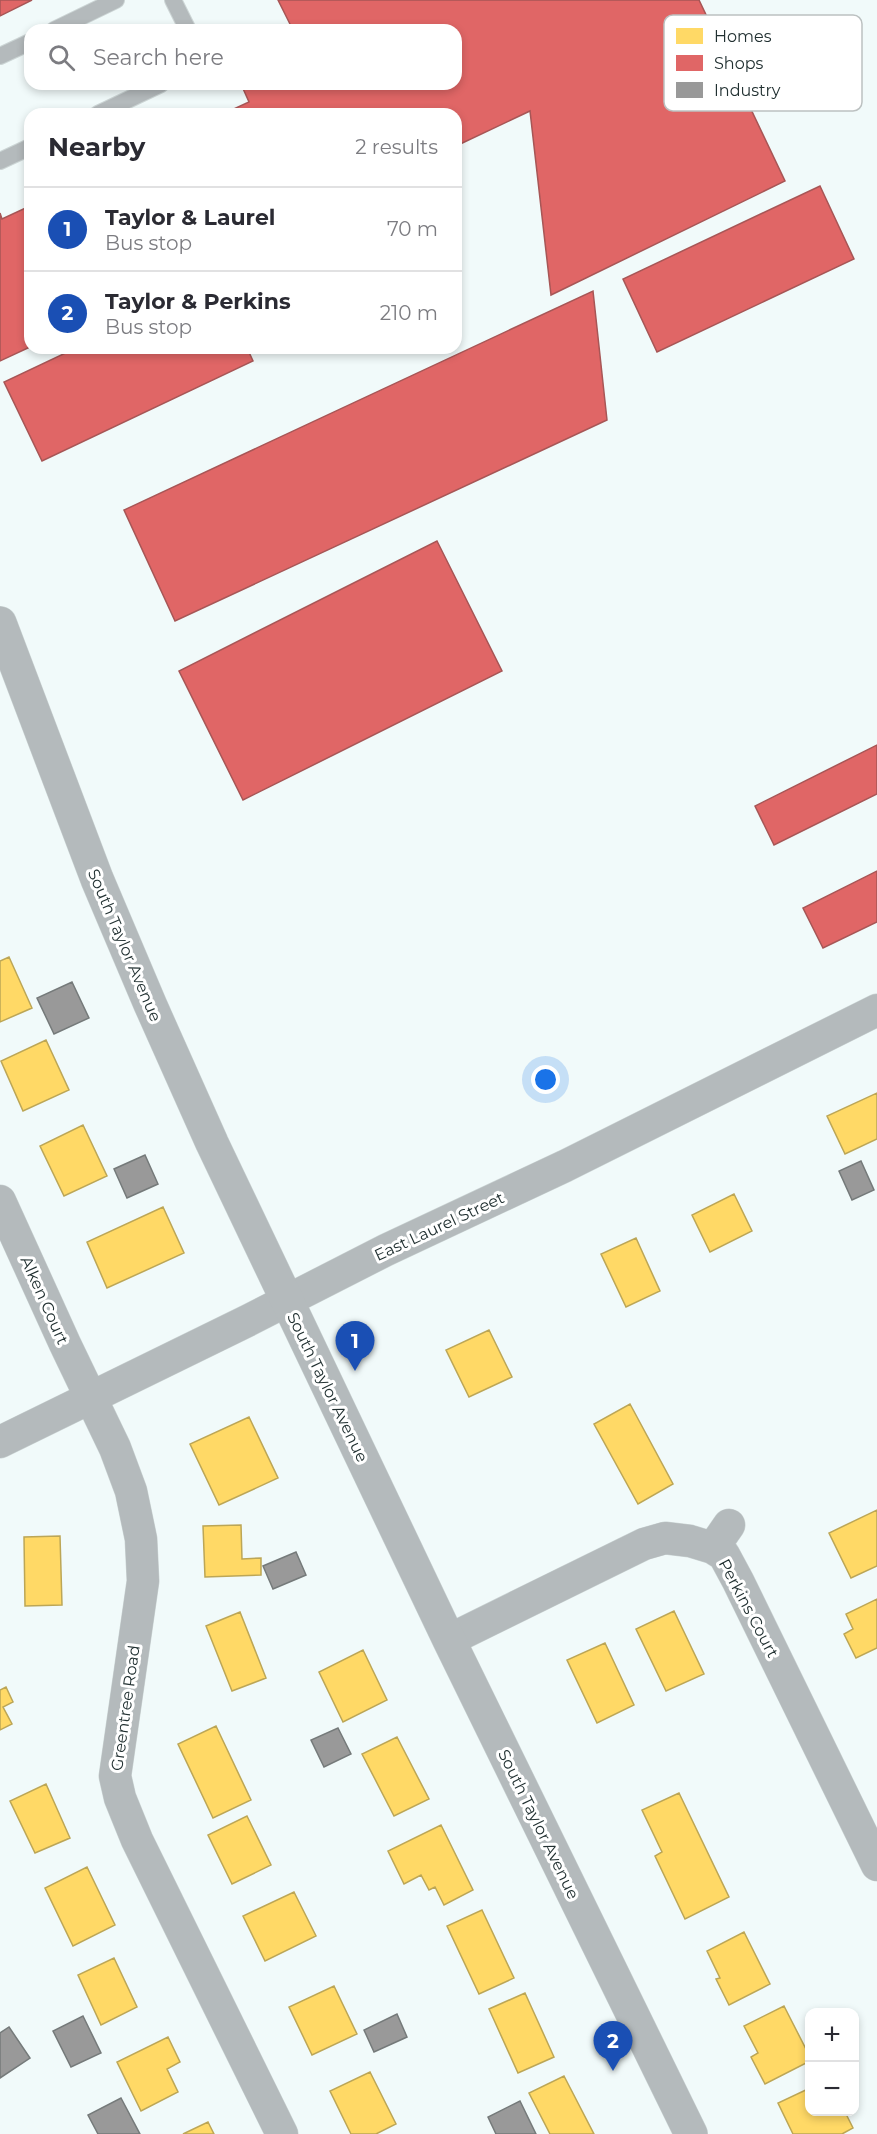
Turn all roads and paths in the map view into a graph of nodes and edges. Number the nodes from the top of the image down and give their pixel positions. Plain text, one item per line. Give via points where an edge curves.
1 (116, 0) edge
2 (173, 0) edge
3 (66, 24) edge
4 (185, 24) edge
5 (24, 45) edge
6 (0, 56) edge
7 (149, 90) edge
8 (111, 108) edge
9 (24, 150) edge
10 (0, 161) edge
11 (0, 623) edge
12 (877, 1010) edge
13 (0, 1202) edge
14 (287, 1301) junction
15 (91, 1397) junction
16 (0, 1442) edge
17 (449, 1640) junction
18 (877, 1865) edge
19 (282, 2134) edge
20 (691, 2134) edge

1 - 3 lane
2 - 4 lane
5 - 6 lane
7 - 8 lane
9 - 10 lane
11 - 14 street, South Taylor Avenue via 141,984
12 - 14 street, East Laurel Street
13 - 15 street, Alken Court
14 - 15 street, East Laurel Street
14 - 17 street, South Taylor Avenue
15 - 16 street, East Laurel Street
15 - 19 street, Greentree Road via 116,1448 131,1491 141,1549 143,1581 115,1776 120,1798
17 - 18 street, Perkins Court via 644,1544 665,1538 690,1541 721,1536 723,1555
17 - 20 street, South Taylor Avenue

